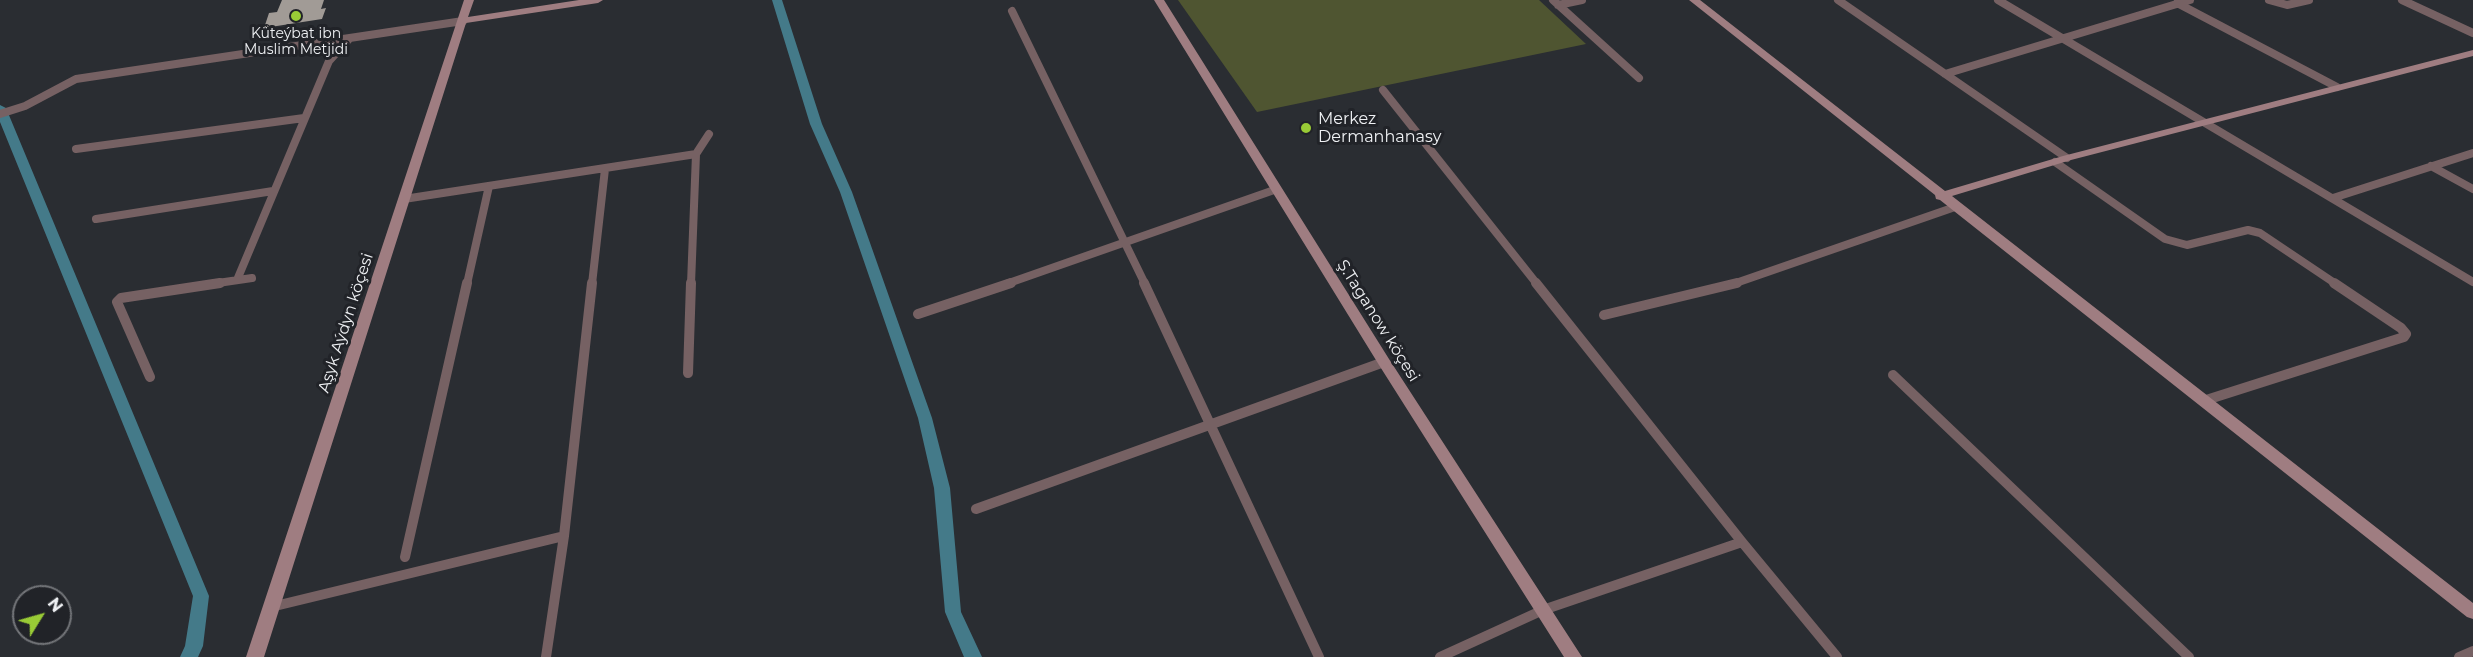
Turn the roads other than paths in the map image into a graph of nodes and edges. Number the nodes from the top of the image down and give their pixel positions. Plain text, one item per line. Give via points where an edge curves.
1 (469, 0) edge
2 (598, 0) edge
3 (1159, 0) edge
4 (1582, 0) edge
5 (1694, 0) edge
6 (1838, 0) edge
7 (1998, 0) edge
8 (2190, 0) edge
9 (2269, 0) edge
10 (2309, 0) edge
11 (2402, 0) edge
12 (1556, 2) edge
13 (2175, 2) edge
14 (1012, 11) dead end
15 (463, 21) junction
16 (2473, 33) edge
17 (2063, 38) junction
18 (349, 39) junction
19 (2473, 53) edge
20 (1945, 74) junction
21 (1639, 78) dead end
22 (2337, 87) junction
23 (1383, 90) dead end
24 (0, 114) edge
25 (304, 118) junction
26 (2206, 122) junction
27 (709, 134) dead end
28 (76, 149) dead end
29 (2473, 153) edge
30 (696, 154) junction
31 (2061, 160) junction
32 (2431, 166) junction
33 (605, 169) junction
34 (489, 186) junction
35 (1277, 189) junction
36 (2473, 189) edge
37 (273, 191) junction
38 (1940, 196) junction
39 (2333, 198) junction
40 (404, 199) junction
41 (1955, 207) junction
42 (96, 219) dead end
43 (1126, 244) junction
44 (252, 278) dead end
45 (237, 280) junction
46 (2473, 282) edge
47 (918, 314) dead end
48 (1604, 315) dead end
49 (1384, 362) junction
50 (688, 373) dead end
51 (1893, 375) dead end
52 (150, 377) dead end
53 (2203, 401) junction
54 (1209, 424) junction
55 (976, 509) dead end
56 (564, 536) junction
57 (1742, 542) junction
58 (405, 557) dead end
59 (271, 607) junction
60 (1543, 610) junction
61 (2473, 612) edge
62 (2473, 651) edge
63 (255, 657) edge
64 (546, 657) edge
65 (1319, 657) edge
66 (1440, 657) edge
67 (1572, 657) edge
68 (1837, 657) edge
69 (2189, 657) edge
70 (2459, 657) edge

1 - 15 street, Aşyk Aýdyn köçesi
2 - 15 street
3 - 35 street, Ş.Taganow köçesi
4 - 12 street
5 - 38 street
6 - 20 street
7 - 17 street
8 - 13 street
9 - 10 street via 2287,5
11 - 16 street
12 - 21 street
13 - 17 street
13 - 22 street
14 - 43 street
15 - 18 street
15 - 40 street, Aşyk Aýdyn köçesi
17 - 20 street
17 - 26 street
18 - 24 street via 76,80
18 - 25 street via 329,61
19 - 22 street
20 - 31 street
22 - 26 street
23 - 57 street
25 - 28 street
25 - 37 street
26 - 31 street
26 - 39 street
27 - 30 street
29 - 32 street
30 - 33 street
30 - 50 street
31 - 38 street
31 - 53 street via 2165,239 2178,244 2248,230 2259,233 2406,334
32 - 36 street
32 - 39 street
33 - 34 street
33 - 56 street
34 - 40 street
34 - 58 street
35 - 43 street
35 - 49 street, Ş.Taganow köçesi
37 - 42 street
37 - 45 street
38 - 41 street
39 - 46 street
40 - 59 street, Aşyk Aýdyn köçesi
41 - 48 street via 1734,284
41 - 53 street
43 - 47 street
43 - 54 street
44 - 45 street
45 - 52 street via 121,298 117,302
49 - 54 street
49 - 60 street, Ş.Taganow köçesi
51 - 69 street
53 - 61 street
54 - 55 street
54 - 65 street
56 - 59 street
56 - 64 street
57 - 60 street
57 - 68 street
59 - 63 street, Aşyk Aýdyn köçesi
60 - 66 street
60 - 67 street, Ş.Taganow köçesi
62 - 70 street

